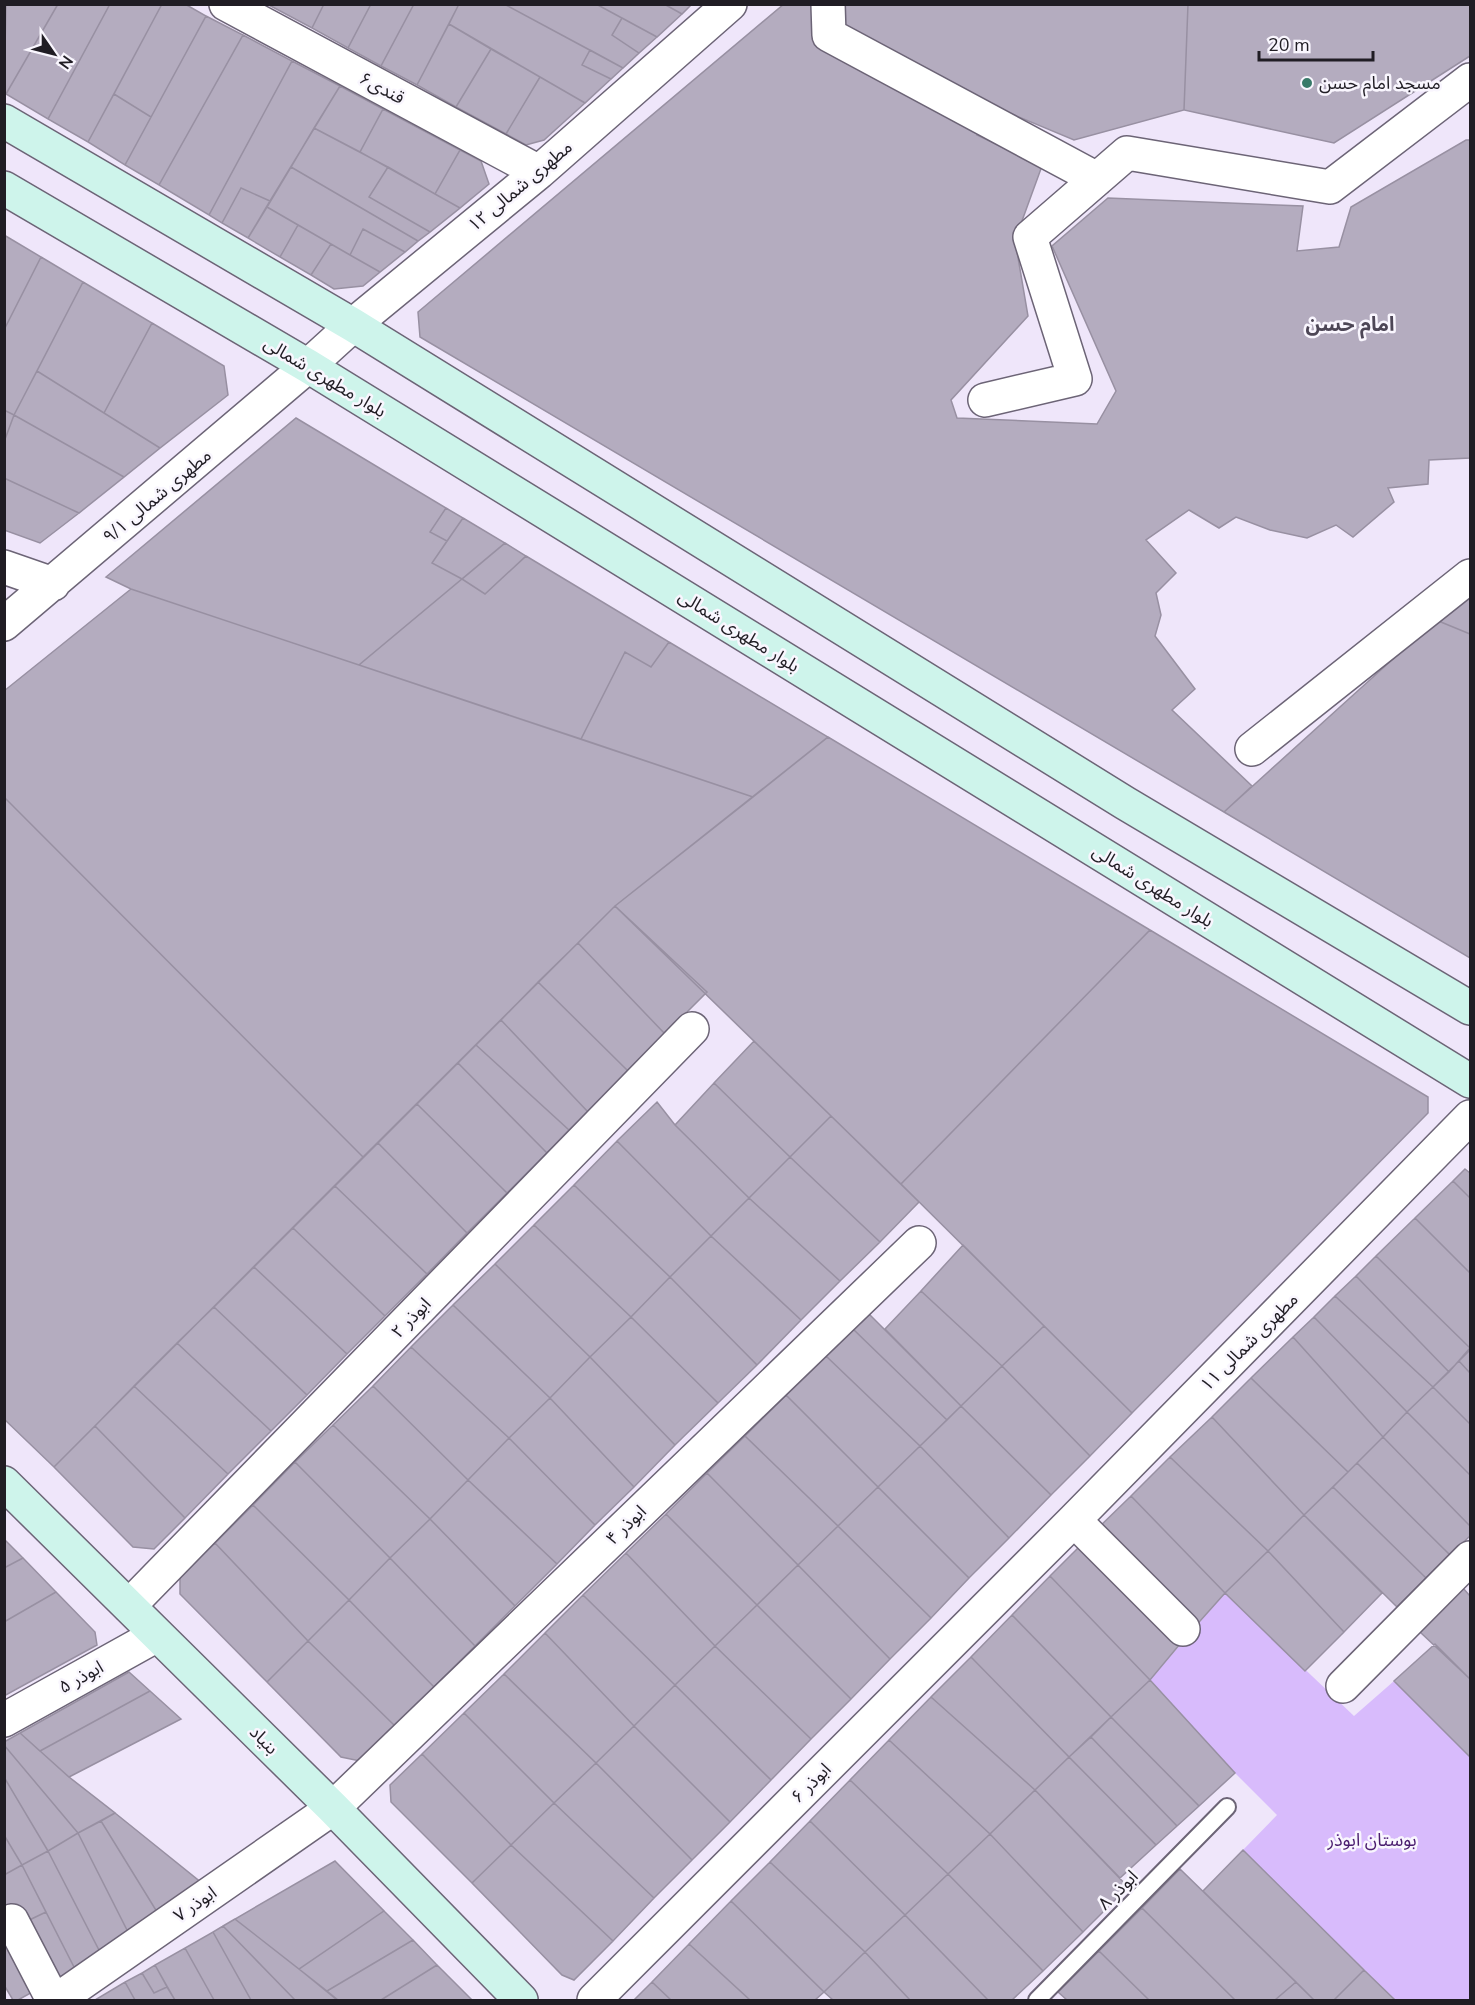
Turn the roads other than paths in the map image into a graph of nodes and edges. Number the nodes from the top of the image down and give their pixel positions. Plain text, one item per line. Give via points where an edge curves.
1 (226, 4) edge
2 (730, 4) edge
3 (828, 4) edge
4 (1470, 80) edge
5 (4, 121) edge
6 (538, 172) junction
7 (1097, 179) junction
8 (4, 188) edge
9 (353, 325) junction
10 (308, 366) junction
11 (985, 400) dead end
12 (4, 567) edge
13 (1470, 576) edge
14 (53, 584) junction
15 (4, 624) edge
16 (1252, 749) dead end
17 (1470, 1008) edge
18 (692, 1029) dead end
19 (1470, 1082) edge
20 (1470, 1117) edge
21 (919, 1243) dead end
22 (4, 1483) edge
23 (1074, 1520) junction
24 (1470, 1558) edge
25 (1028, 1566) joint
26 (129, 1606) junction
27 (1183, 1629) dead end
28 (157, 1635) junction
29 (1343, 1686) dead end
30 (4, 1720) edge
31 (1227, 1807) dead end
32 (333, 1808) junction
33 (12, 1921) dead end
34 (55, 2001) edge
35 (521, 2001) edge
36 (594, 2001) edge
37 (1036, 2001) edge

1 - 6 street, قندی۶
2 - 6 street, مطهری شمالی ۱۲
3 - 7 street via 828,35
4 - 7 street via 1330,187 1127,153
5 - 9 street
6 - 9 street, مطهری شمالی ۱۲
7 - 11 street via 1030,237 1074,379
8 - 10 street, بلوار مطهری شمالی
9 - 10 street, مطهری شمالی ۱۲
9 - 17 street via 1125,803
10 - 14 street, مطهری شمالی ۹/۱
10 - 19 street, بلوار مطهری شمالی
12 - 14 street
13 - 16 street
14 - 15 street, مطهری شمالی ۹/۱
18 - 26 street, ابوذر ۲
20 - 23 street, مطهری شمالی ۱۱
21 - 32 street, ابوذر ۴
22 - 26 street, بنیاد
23 - 25 street, مطهری شمالی ۱۱
23 - 27 street
24 - 29 street
25 - 36 street, ابوذر ۶
26 - 28 street, بنیاد
28 - 30 street, ابوذر ۵
28 - 32 street, بنیاد
31 - 37 lane, ابوذر ۸
32 - 34 street, ابوذر ۷
32 - 35 street, بنیاد
33 - 34 street

